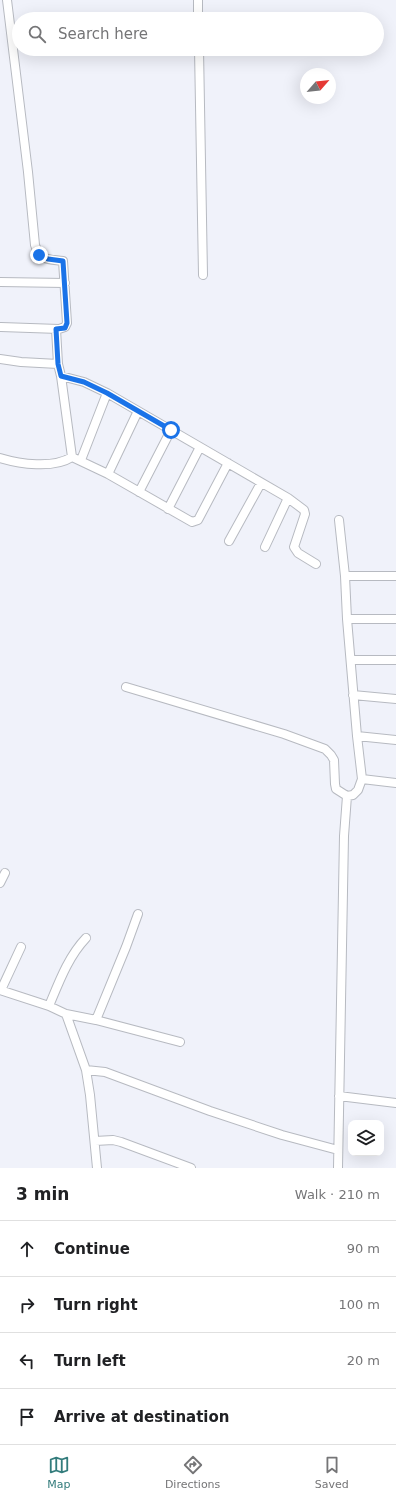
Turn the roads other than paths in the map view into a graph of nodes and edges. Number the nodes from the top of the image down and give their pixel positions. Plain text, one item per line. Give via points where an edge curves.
1 (7, 0) edge
2 (198, 0) edge
3 (198, 12) edge
4 (12, 41) edge
5 (14, 56) edge
6 (199, 56) edge
7 (203, 275) dead end
8 (0, 282) edge
9 (65, 283) junction
10 (2, 327) dead end
11 (56, 329) junction
12 (0, 359) edge
13 (58, 364) junction
14 (61, 376) junction
15 (107, 393) junction
16 (138, 411) junction
17 (171, 430) junction
18 (200, 447) junction
19 (72, 457) junction
20 (0, 458) edge
21 (81, 460) junction
22 (228, 463) junction
23 (108, 474) junction
24 (261, 483) junction
25 (139, 492) junction
26 (288, 498) junction
27 (168, 509) junction
28 (339, 520) dead end
29 (229, 541) dead end
30 (265, 547) dead end
31 (316, 564) dead end
32 (345, 576) junction
33 (396, 576) edge
34 (347, 619) junction
35 (396, 619) edge
36 (351, 660) junction
37 (396, 660) edge
38 (126, 687) dead end
39 (353, 695) junction
40 (396, 699) edge
41 (357, 736) junction
42 (396, 740) edge
43 (362, 779) junction
44 (396, 783) edge
45 (346, 796) junction
46 (5, 873) dead end
47 (0, 883) edge
48 (138, 914) dead end
49 (86, 938) dead end
50 (21, 946) dead end
51 (1, 990) edge
52 (49, 1006) junction
53 (66, 1014) junction
54 (96, 1020) junction
55 (180, 1042) dead end
56 (86, 1070) junction
57 (339, 1096) junction
58 (396, 1103) edge
59 (95, 1141) junction
60 (338, 1150) junction
61 (97, 1168) edge
62 (191, 1168) edge
63 (338, 1168) edge

1 - 4 street
2 - 3 street
5 - 9 street via 34,245 42,257 63,261
6 - 7 street
8 - 9 street
9 - 11 street via 67,323 65,328
10 - 11 street
11 - 13 street
12 - 13 street
13 - 14 street
14 - 15 street via 84,382
14 - 19 street
15 - 16 street
15 - 21 street
16 - 17 street
16 - 23 street
17 - 18 street
17 - 25 street
18 - 22 street
18 - 27 street
19 - 20 street via 61,462 38,464
19 - 21 street
21 - 23 street
22 - 24 street
22 - 27 street via 198,520 192,522
23 - 25 street
24 - 26 street
24 - 29 street
25 - 27 street
26 - 30 street
26 - 31 street via 306,514 294,548
28 - 32 street
32 - 33 street
32 - 34 street
34 - 35 street
34 - 36 street
36 - 37 street
36 - 39 street
38 - 45 street via 284,734 325,749 334,760 336,789
39 - 40 street
39 - 41 street
41 - 42 street
41 - 43 street
43 - 44 street
43 - 45 street via 358,790 353,795
45 - 57 street
46 - 47 street
48 - 54 street
49 - 52 street via 66,966
50 - 51 street
51 - 52 street
52 - 53 street
53 - 54 street
53 - 56 street
54 - 55 street
56 - 59 street
56 - 60 street via 105,1072 282,1135
57 - 58 street
57 - 60 street
59 - 61 street
59 - 62 street via 121,1142
60 - 63 street

